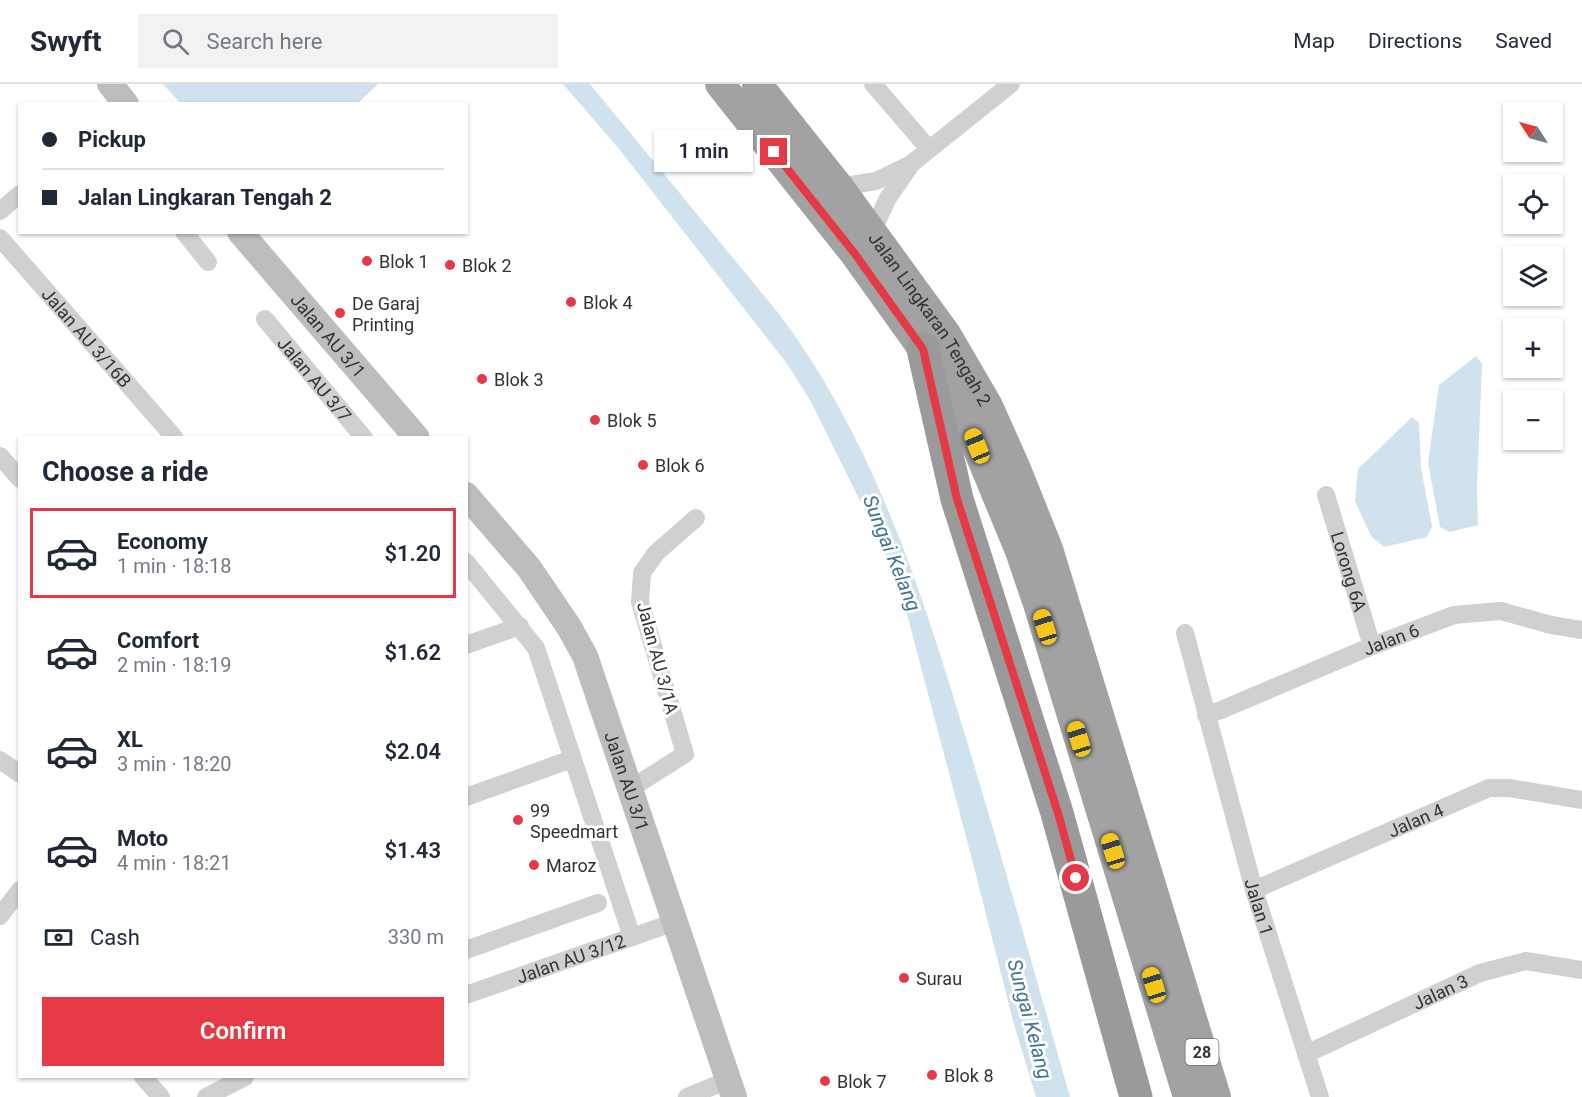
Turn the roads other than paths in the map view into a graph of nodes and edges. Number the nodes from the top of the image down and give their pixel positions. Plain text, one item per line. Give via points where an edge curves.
1 (110, 84) edge
2 (720, 84) edge
3 (757, 84) edge
4 (873, 84) edge
5 (1011, 84) edge
6 (125, 102) edge
7 (929, 149) junction
8 (911, 164) junction
9 (839, 187) junction
10 (18, 196) edge
11 (0, 211) edge
12 (872, 232) junction
13 (186, 234) edge
14 (242, 234) edge
15 (0, 238) edge
16 (208, 262) dead end
17 (265, 319) dead end
18 (923, 349) junction
19 (173, 436) edge
20 (362, 436) edge
21 (415, 436) edge
22 (0, 456) edge
23 (18, 476) edge
24 (1326, 495) dead end
25 (468, 497) edge
26 (696, 518) dead end
27 (468, 564) edge
28 (520, 626) junction
29 (1582, 630) edge
30 (1185, 633) dead end
31 (468, 644) edge
32 (1372, 646) junction
33 (1206, 715) junction
34 (572, 759) junction
35 (0, 760) edge
36 (18, 773) edge
37 (630, 789) junction
38 (468, 796) edge
39 (1582, 800) edge
40 (1254, 890) junction
41 (18, 893) edge
42 (598, 903) dead end
43 (0, 916) edge
44 (675, 922) junction
45 (633, 937) junction
46 (468, 949) edge
47 (1582, 970) edge
48 (468, 994) edge
49 (1306, 1054) junction
50 (144, 1078) edge
51 (243, 1078) edge
52 (731, 1089) edge
53 (160, 1097) edge
54 (206, 1097) edge
55 (687, 1097) edge
56 (1136, 1097) edge
57 (1188, 1097) edge
58 (1216, 1097) edge
59 (1320, 1097) edge

1 - 6 main road
2 - 18 highway, Jalan Lingkaran Tengah 2 / 28 via 855,254
3 - 9 highway, Jalan Lingkaran Tengah 2 / 28
4 - 7 street
5 - 7 street
7 - 8 street
8 - 9 street via 876,181
8 - 12 street via 888,198
9 - 12 highway, Jalan Lingkaran Tengah 2 / 28
10 - 11 street
12 - 58 highway, Jalan Lingkaran Tengah 2 / 28 via 946,334 988,406 1016,469 1053,568
13 - 16 street
14 - 21 main road, Jalan AU 3/1
15 - 19 street, Jalan AU 3/16B
17 - 20 street, Jalan AU 3/7
18 - 56 highway via 957,499 1058,813
18 - 57 highway, Jalan Lingkaran Tengah 2 / 28 via 968,425 1020,551
22 - 23 street
24 - 32 street, Lorong 6A
25 - 37 main road, Jalan AU 3/1 via 529,568 569,627 585,656
26 - 37 street, Jalan AU 3/1A via 656,553 642,573 640,602 685,754
27 - 28 street
28 - 31 street
28 - 34 street via 536,648
29 - 32 street, Jalan 6 via 1501,611 1454,615
30 - 33 street, Jalan 1
32 - 33 street, Jalan 6
33 - 40 street, Jalan 1
34 - 38 street
34 - 45 street
35 - 36 street
37 - 44 main road, Jalan AU 3/1
39 - 40 street, Jalan 4 via 1489,788
40 - 49 street, Jalan 1
41 - 43 street
42 - 46 street
44 - 45 street, Jalan AU 3/12
44 - 52 main road, Jalan AU 3/1
45 - 48 street, Jalan AU 3/12
47 - 49 street, Jalan 3 via 1526,961 1480,973
49 - 59 street, Jalan 1
50 - 53 street
51 - 54 street
52 - 55 street

